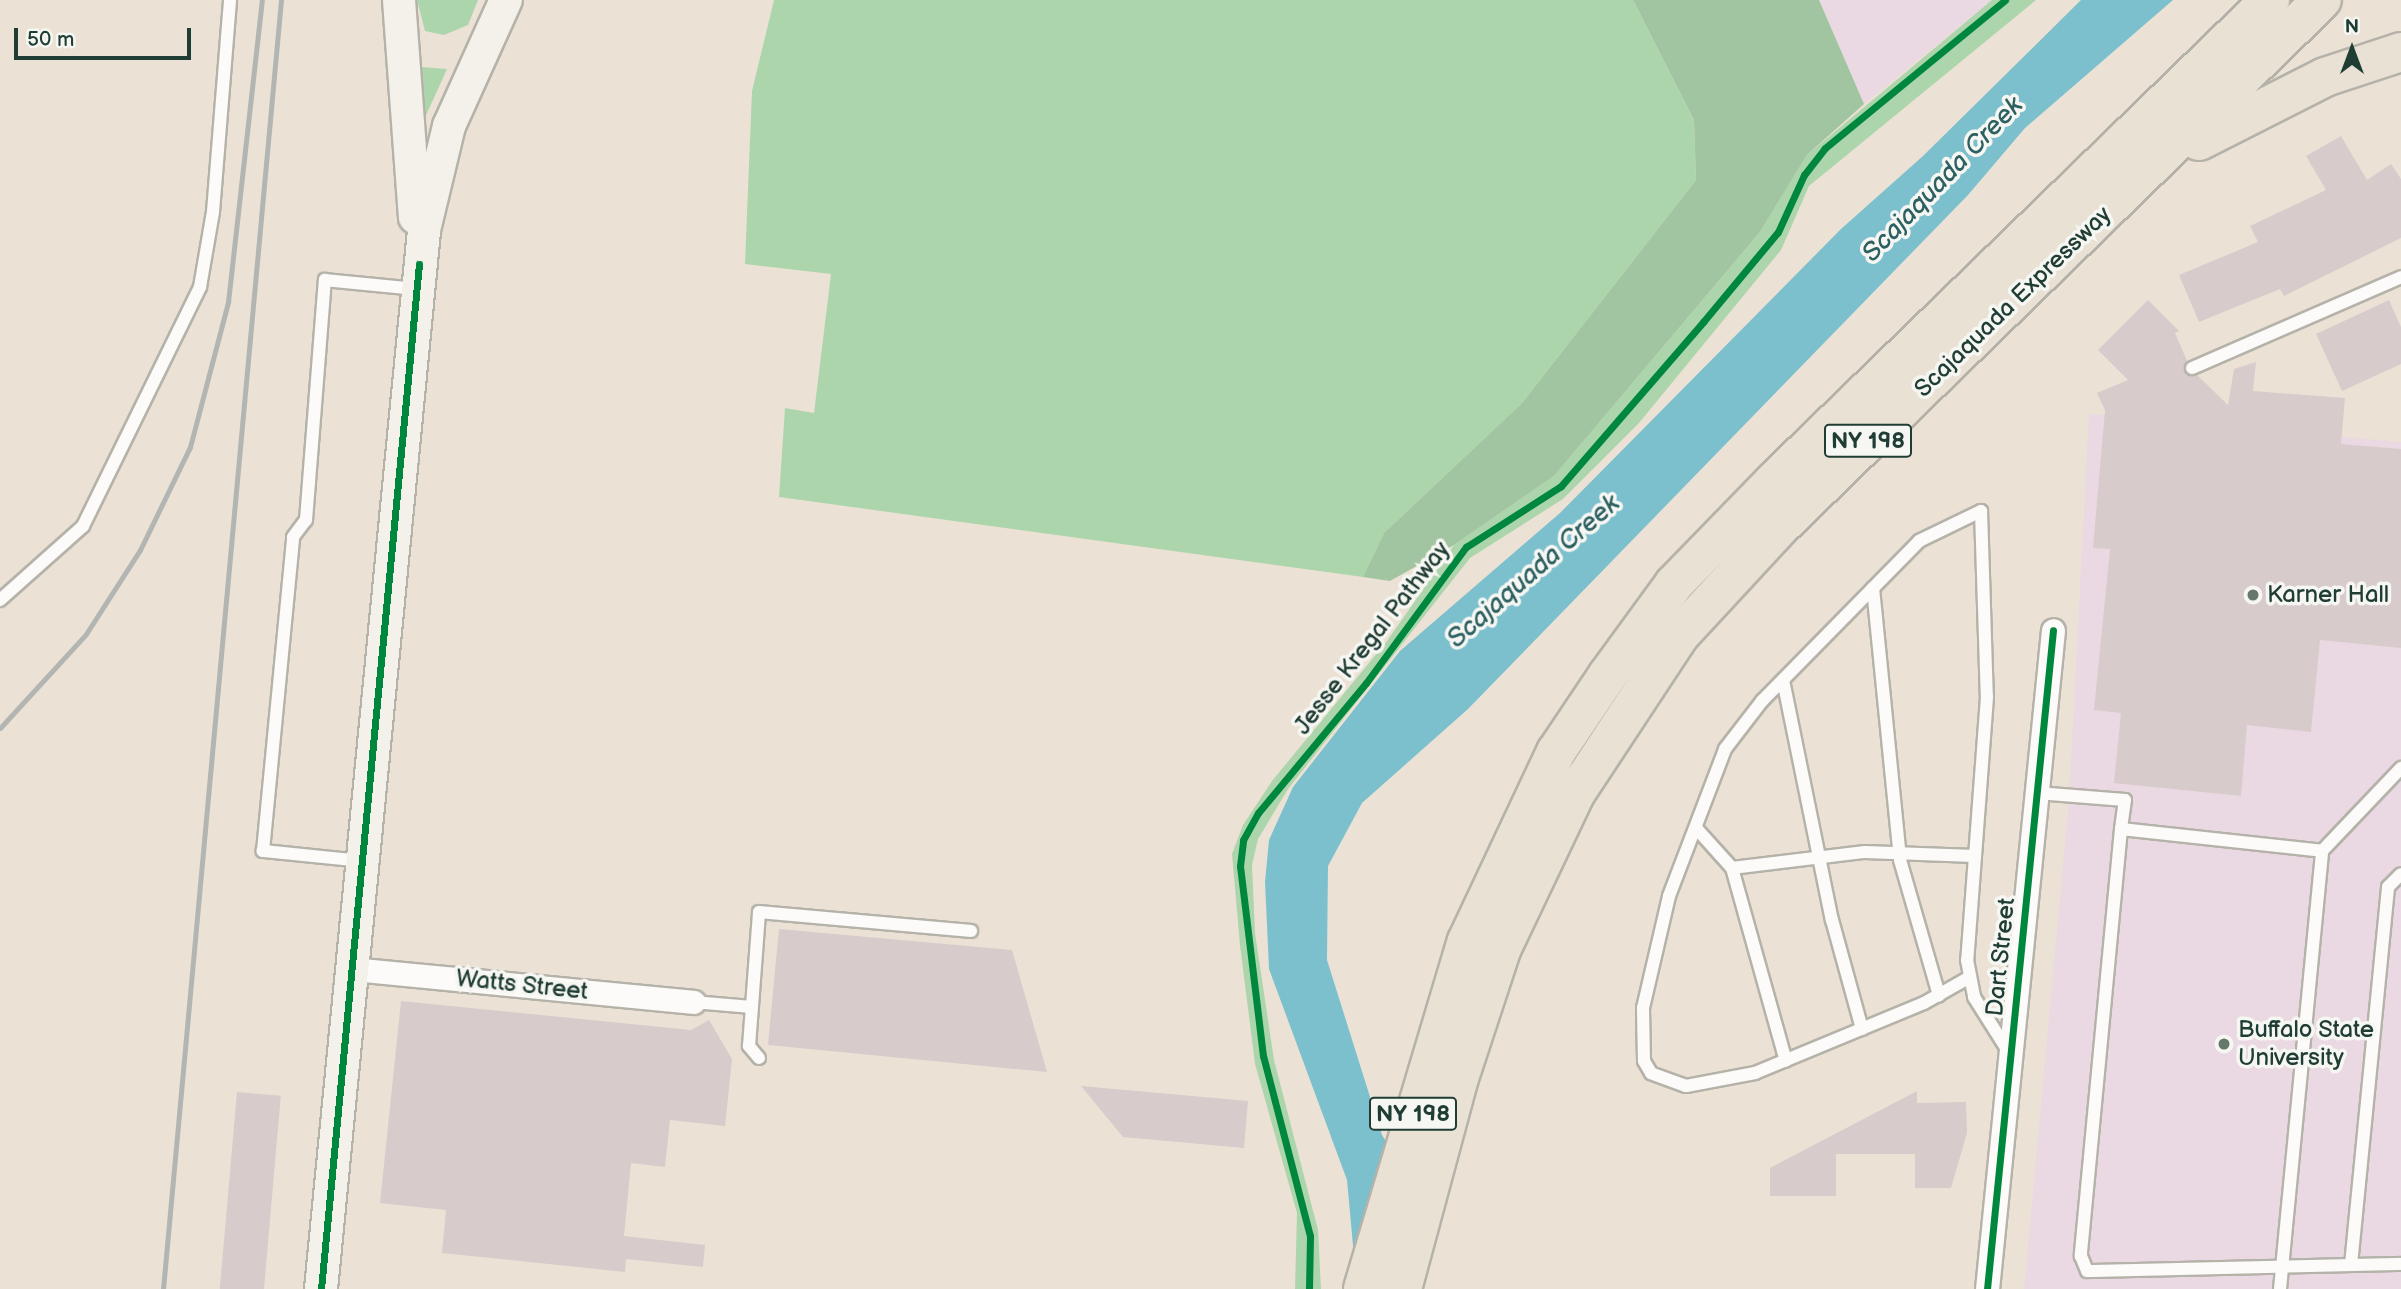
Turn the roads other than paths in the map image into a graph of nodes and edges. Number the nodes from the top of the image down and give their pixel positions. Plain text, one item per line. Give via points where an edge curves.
1 (230, 0) edge
2 (399, 0) edge
3 (506, 0) edge
4 (2270, 0) edge
5 (2322, 0) edge
6 (2401, 52) edge
7 (2150, 171) junction
8 (418, 276) junction
9 (2401, 277) edge
10 (2192, 368) dead end
11 (1872, 588) junction
12 (0, 600) edge
13 (2053, 630) dead end
14 (1783, 680) junction
15 (2401, 768) edge
16 (2037, 793) junction
17 (1696, 828) junction
18 (2121, 829) junction
19 (2322, 851) junction
20 (1900, 853) junction
21 (1975, 856) junction
22 (1818, 858) junction
23 (362, 861) junction
24 (1732, 868) junction
25 (2401, 873) edge
26 (971, 931) dead end
27 (1484, 946) junction
28 (352, 969) junction
29 (1970, 977) junction
30 (1938, 995) junction
31 (693, 1002) joint
32 (752, 1007) junction
33 (1862, 1029) junction
34 (2011, 1054) junction
35 (759, 1058) dead end
36 (1786, 1061) junction
37 (2401, 1264) edge
38 (2351, 1265) junction
39 (2282, 1267) junction
40 (321, 1289) edge
41 (1363, 1289) edge
42 (1402, 1289) edge
43 (1987, 1289) edge
44 (2280, 1289) edge

1 - 12 lane via 212,212 200,287 83,526
2 - 8 main road
3 - 8 main road via 449,126 433,177
4 - 27 highway, Scajaquada Expressway / NY 198 via 1674,584 1556,752
5 - 7 highway, Scajaquada Expressway / NY 198
6 - 7 highway via 2335,73 2277,99
7 - 27 highway, Scajaquada Expressway / NY 198 via 1779,528 1679,636 1575,794
8 - 23 main road
8 - 23 lane via 325,280 306,520 293,537 262,851
9 - 10 lane
11 - 14 lane
11 - 20 lane
11 - 21 lane via 1919,541 1981,512 1987,696
13 - 16 street, Dart Street
14 - 17 lane via 1725,749
14 - 22 lane
15 - 19 lane
16 - 18 lane via 2125,800
16 - 34 street, Dart Street
17 - 24 lane
17 - 36 lane via 1669,896 1643,1008 1644,1061 1651,1073 1686,1086 1755,1073
18 - 19 lane
18 - 39 lane via 2081,1256 2087,1271
19 - 39 lane
20 - 21 lane
20 - 22 lane
20 - 30 lane
21 - 29 lane via 1967,960
22 - 24 lane
22 - 33 lane
23 - 28 main road
24 - 36 lane
25 - 38 lane via 2388,887
26 - 32 lane via 759,912
27 - 41 highway, Scajaquada Expressway / NY 198 via 1429,1058
27 - 42 highway, Scajaquada Expressway / NY 198 via 1459,1078
28 - 31 street, Watts Street
28 - 40 main road
29 - 30 lane
29 - 34 lane via 1973,997
30 - 33 lane
31 - 32 lane
32 - 35 lane via 749,1046
33 - 36 lane
34 - 43 street, Dart Street
37 - 38 lane
38 - 39 lane
39 - 44 lane

